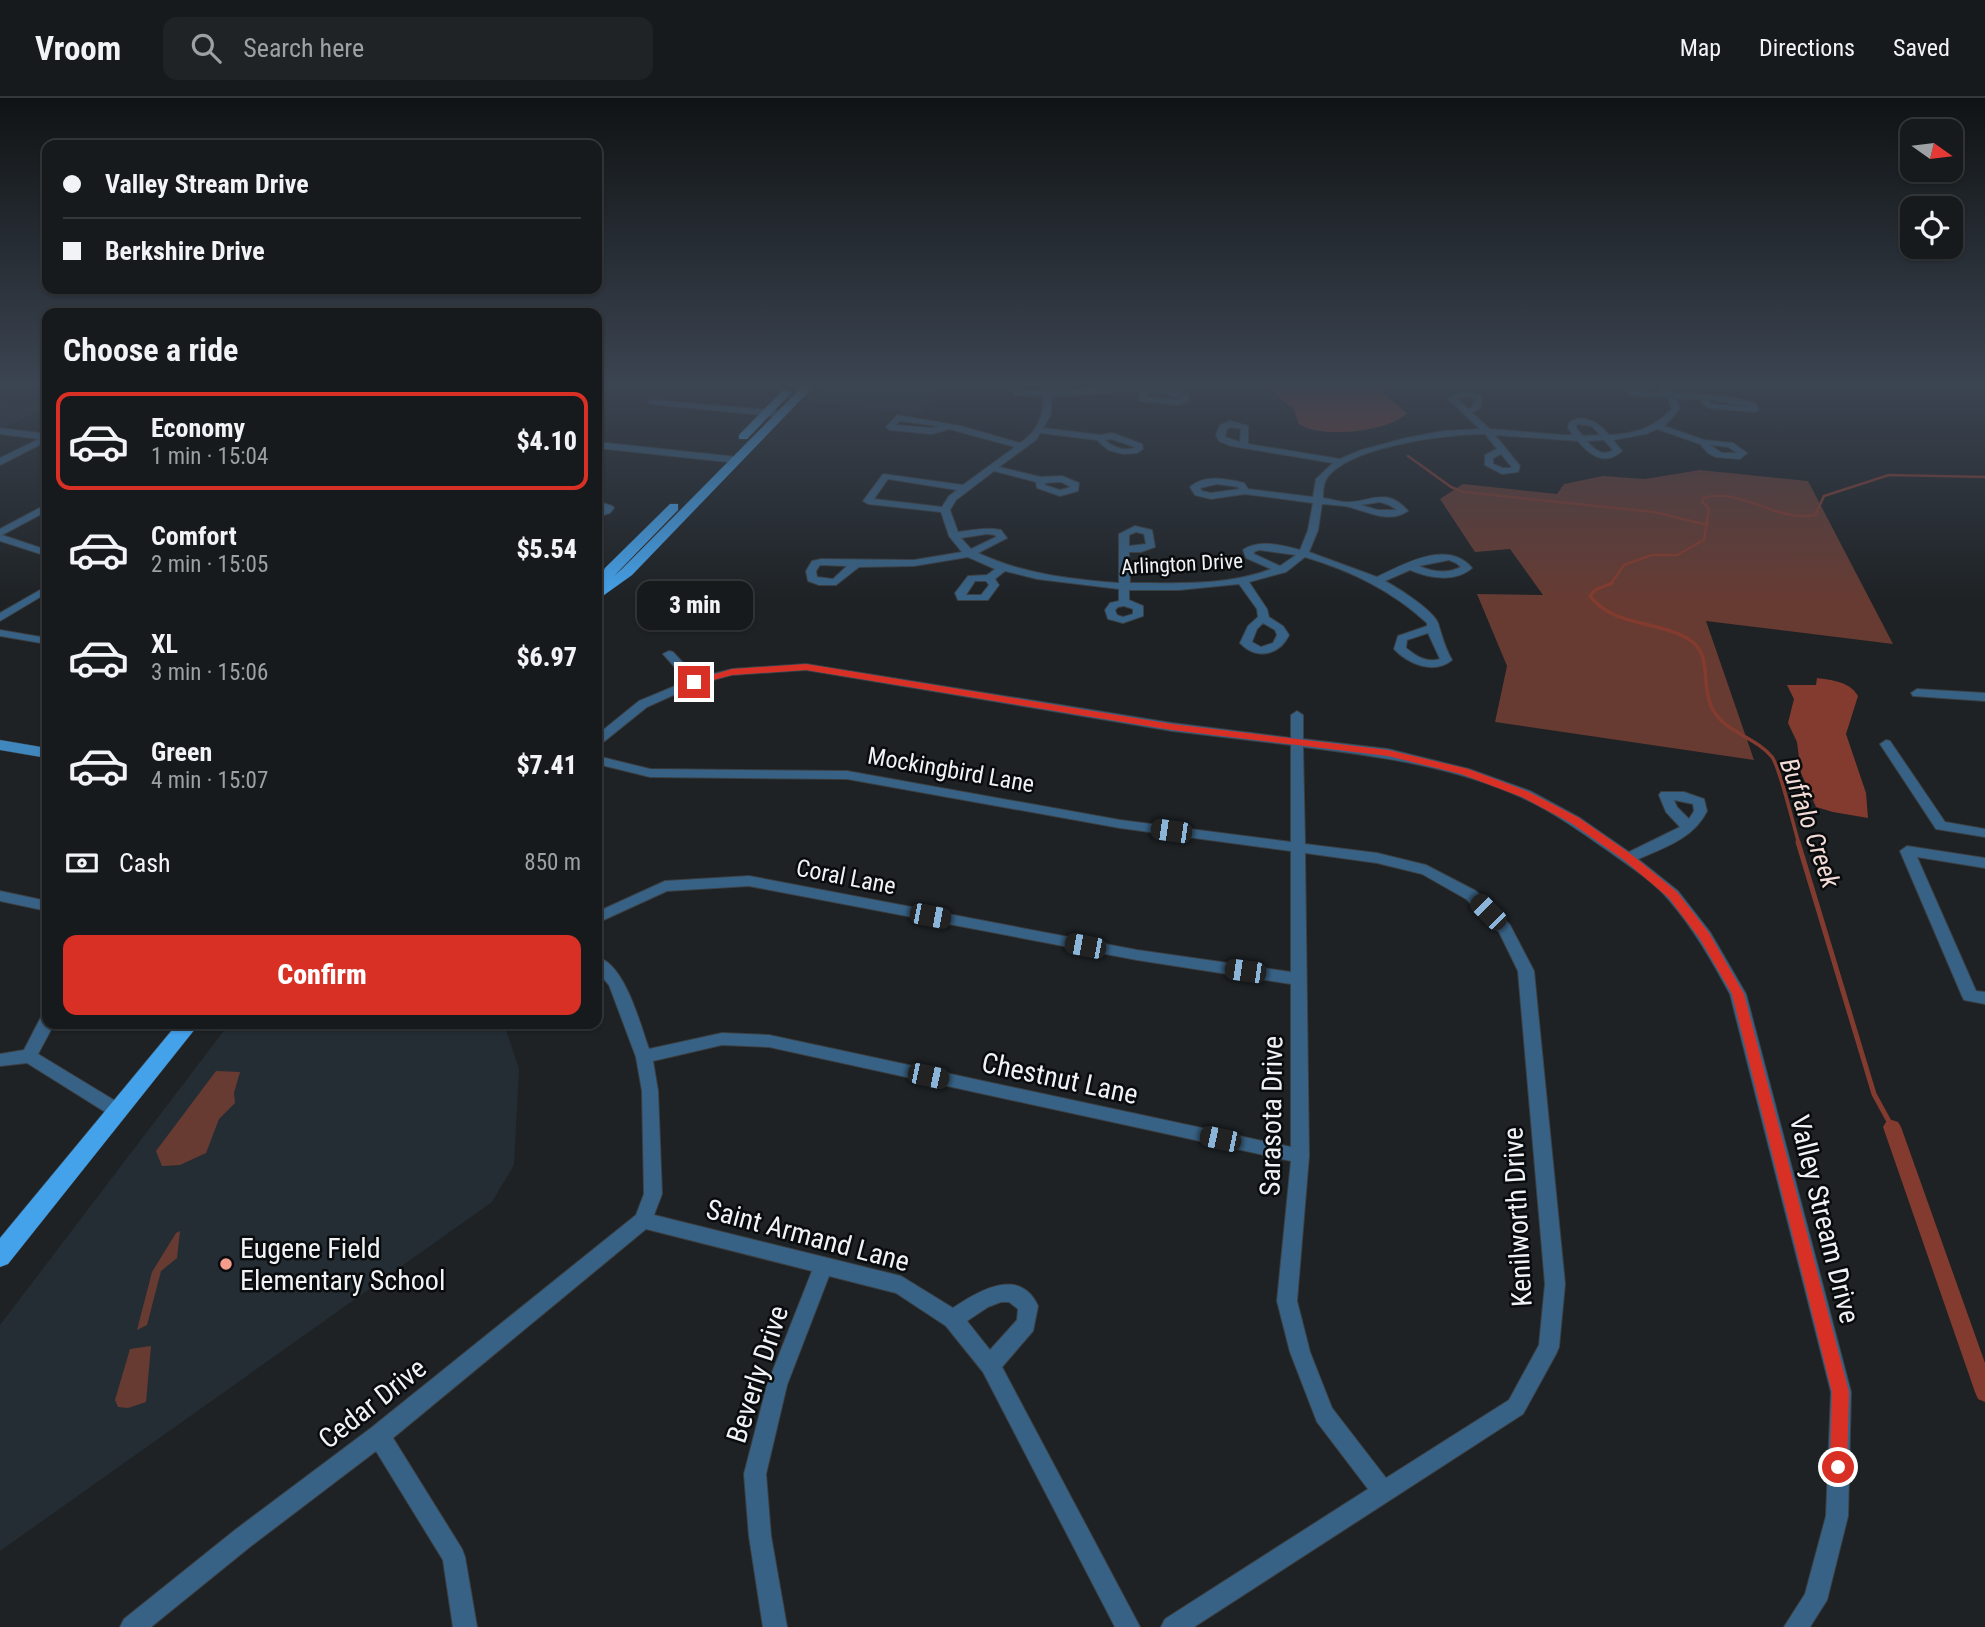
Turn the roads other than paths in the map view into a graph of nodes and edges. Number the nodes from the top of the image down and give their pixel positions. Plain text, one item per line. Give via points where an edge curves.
1 (723, 458) edge
2 (725, 458) edge
3 (1006, 458) edge
4 (1320, 458) edge
5 (1349, 458) edge
6 (737, 460) joint
7 (1341, 462) junction
8 (992, 468) junction
9 (1041, 480) dead end
10 (964, 488) junction
11 (1245, 491) dead end
12 (1318, 501) junction
13 (1353, 505) dead end
14 (42, 510) edge
15 (945, 510) junction
16 (0, 536) edge
17 (954, 536) junction
18 (1124, 549) dead end
19 (42, 551) edge
20 (968, 552) junction
21 (1302, 554) junction
22 (856, 564) dead end
23 (1410, 566) dead end
24 (1001, 569) junction
25 (1282, 570) junction
26 (989, 578) dead end
27 (1243, 581) junction
28 (1377, 581) junction
29 (602, 586) edge
30 (1124, 586) junction
31 (42, 592) edge
32 (602, 592) edge
33 (1124, 603) dead end
34 (0, 618) edge
35 (1264, 619) dead end
36 (1432, 628) dead end
37 (0, 633) edge
38 (42, 640) edge
39 (669, 654) dead end
40 (694, 682) junction
41 (1917, 693) dead end
42 (1985, 697) edge
43 (1297, 715) dead end
44 (602, 737) edge
45 (1296, 743) junction
46 (1886, 744) dead end
47 (0, 745) edge
48 (42, 752) edge
49 (602, 761) edge
50 (1688, 827) dead end
51 (1985, 832) edge
52 (1296, 848) junction
53 (1628, 858) junction
54 (1985, 863) edge
55 (0, 896) edge
56 (42, 905) edge
57 (602, 916) edge
58 (602, 967) edge
59 (1299, 979) junction
60 (1985, 998) edge
61 (43, 1029) edge
62 (185, 1029) edge
63 (29, 1056) junction
64 (644, 1057) junction
65 (0, 1060) edge
66 (116, 1110) junction
67 (1300, 1157) junction
68 (643, 1220) junction
69 (0, 1256) edge
70 (824, 1265) junction
71 (953, 1319) junction
72 (990, 1365) junction
73 (379, 1436) junction
74 (1383, 1491) junction
75 (132, 1627) edge
76 (465, 1627) edge
77 (775, 1627) edge
78 (1129, 1627) edge
79 (1173, 1627) edge
80 (1796, 1627) edge

1 - 29 main road via 610,571
2 - 6 street
3 - 8 street
4 - 7 street
5 - 7 street
6 - 32 main road via 628,572
7 - 12 street via 1321,479
8 - 9 street
8 - 10 street
10 - 15 street
10 - 15 street via 900,491
11 - 12 street
12 - 13 street
12 - 21 street via 1310,540
14 - 16 street
15 - 17 street, Arlington Drive
16 - 19 street
17 - 20 street, Arlington Drive
17 - 20 street via 987,531 1001,534 992,544
18 - 30 street
20 - 22 street via 940,562
20 - 24 street, Arlington Drive
21 - 25 street, Arlington Drive
21 - 25 street via 1270,546 1248,550 1250,556
21 - 28 street
23 - 28 street
24 - 26 street
24 - 30 street, Arlington Drive
25 - 27 street, Arlington Drive
27 - 30 street, Arlington Drive
27 - 35 street
28 - 36 street via 1412,603 1432,622
30 - 33 street
31 - 34 street
37 - 38 street
39 - 40 street
40 - 44 street, Valley Stream Drive via 643,704
40 - 45 street, Valley Stream Drive via 732,672 806,667
41 - 42 street
43 - 45 street, Sarasota Drive
45 - 52 street, Sarasota Drive
45 - 53 street, Valley Stream Drive via 1388,753 1464,772 1525,794
46 - 51 street via 1941,826
47 - 48 main road
49 - 52 street, Mockingbird Lane via 650,774 847,775 1120,824
50 - 53 street
52 - 59 street, Sarasota Drive
52 - 74 street, Kenilworth Drive via 1377,858 1426,870 1471,895 1505,929 1526,971 1555,1284 1549,1347 1516,1407
53 - 80 street, Valley Stream Drive via 1673,895 1705,936 1738,994 1841,1392 1837,1516 1815,1601
54 - 60 street via 1907,851 1970,996
55 - 56 street
57 - 59 street, Coral Lane via 665,886 749,881 1137,956
58 - 64 street via 616,982
59 - 67 street, Sarasota Drive
61 - 63 street
62 - 66 main road
63 - 65 street
63 - 66 street
64 - 67 street, Chestnut Lane via 722,1039 769,1041
64 - 68 street via 650,1091 653,1194
66 - 69 main road
67 - 74 street, Sarasota Drive via 1287,1301 1324,1415
68 - 70 street, Saint Armand Lane
68 - 73 street, Cedar Drive
70 - 71 street, Saint Armand Lane via 901,1285
70 - 77 street, Beverly Drive via 777,1385 755,1474
71 - 72 street, Saint Armand Lane
71 - 72 street via 988,1296 1011,1293 1022,1298 1028,1306 1026,1324
72 - 78 street, Saint Armand Lane
73 - 75 street, Cedar Drive
73 - 76 street via 454,1557
74 - 79 street, Kenilworth Drive

